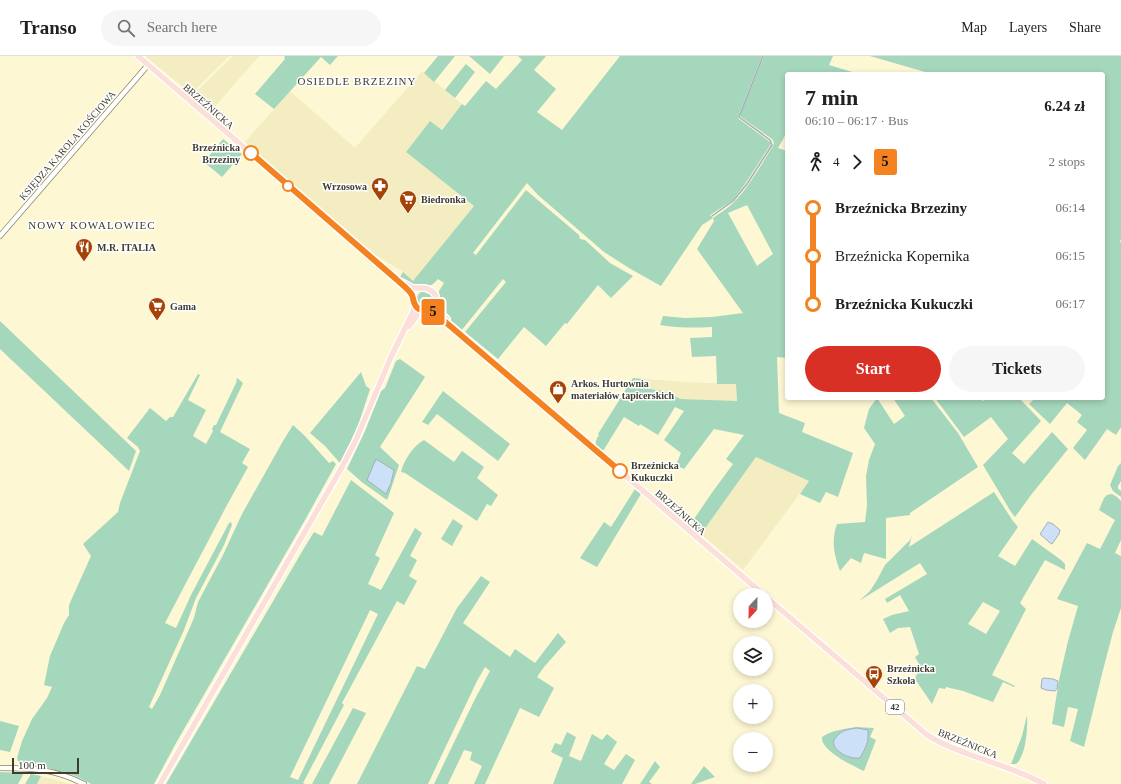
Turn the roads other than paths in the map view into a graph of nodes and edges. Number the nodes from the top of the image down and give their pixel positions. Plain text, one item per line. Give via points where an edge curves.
1 (138, 56) edge
2 (148, 65) junction
3 (0, 236) edge
4 (396, 279) junction
5 (421, 288) junction
6 (414, 301) junction
7 (436, 302) junction
8 (426, 311) junction
9 (459, 333) junction
10 (402, 335) junction
11 (756, 588) edge
12 (773, 603) edge
13 (0, 768) edge
14 (84, 784) edge
15 (160, 784) edge
16 (1044, 784) edge

1 - 2 main road, BRZEŹNICKA / 42
2 - 3 street, KSIĘDZA KAROLA KOŚCIOWA
2 - 4 main road, BRZEŹNICKA / 42
4 - 5 main road, BRZEŹNICKA / 42 via 413,288
4 - 6 main road, BRZEŹNICKA / 42 via 410,292
5 - 6 main road via 414,294
5 - 7 main road, 42 via 432,291 436,296
6 - 8 main road, 42 via 417,308
6 - 10 main road via 414,310
7 - 8 main road
7 - 9 main road, BRZEŹNICKA / 42 via 437,309
8 - 9 main road, BRZEŹNICKA via 436,314
8 - 10 main road via 418,314
9 - 11 main road, BRZEŹNICKA / 42
10 - 15 main road via 342,468
12 - 16 main road, BRZEŹNICKA / 42 via 934,740 1020,772
13 - 14 street via 44,770

